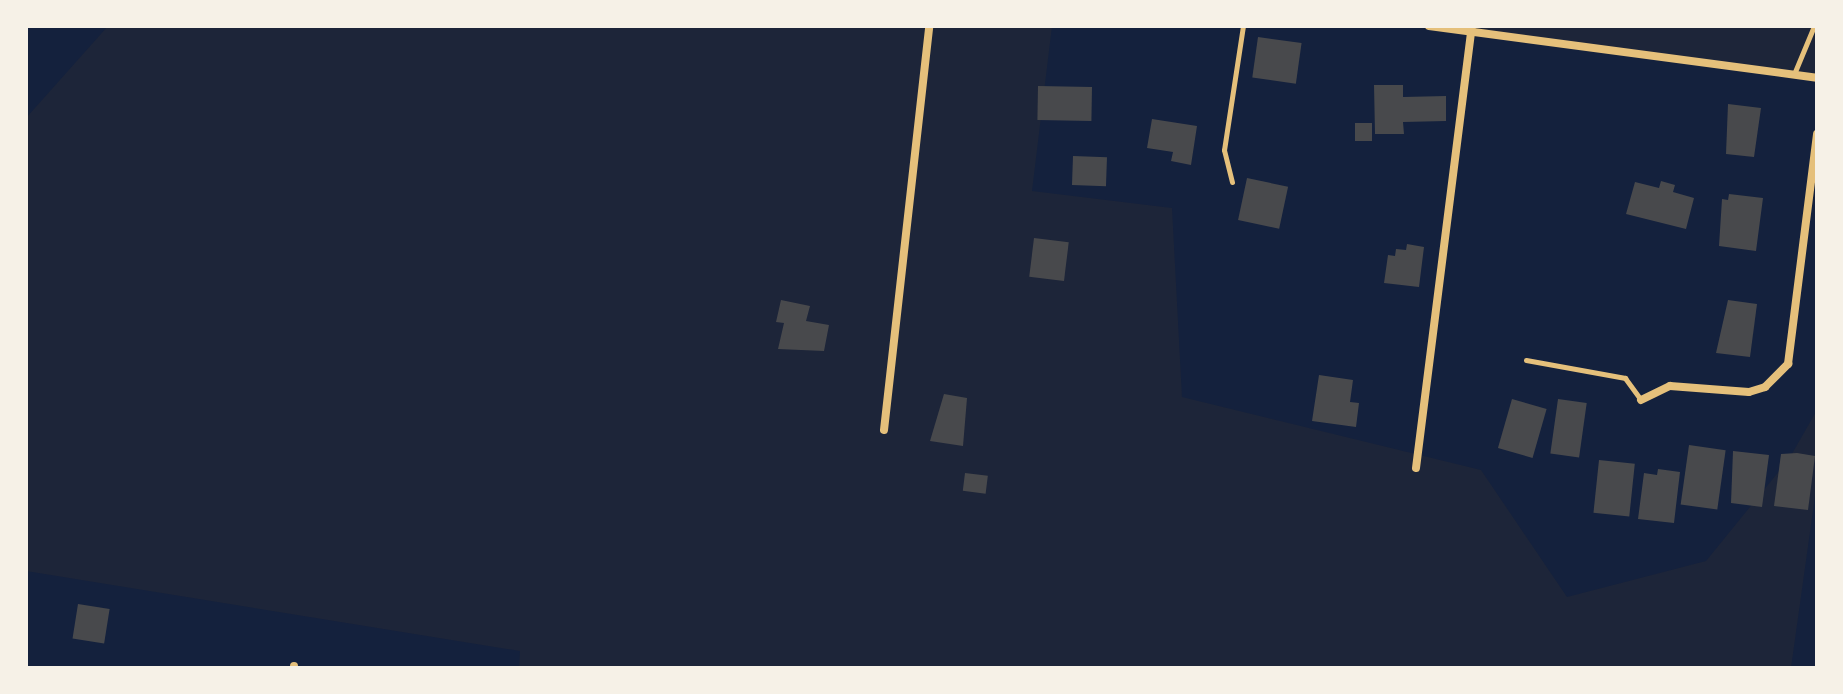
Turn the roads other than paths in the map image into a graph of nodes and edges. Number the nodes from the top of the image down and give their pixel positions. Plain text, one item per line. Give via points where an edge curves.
1 (929, 26) edge
2 (1243, 26) edge
3 (1429, 26) edge
4 (1814, 26) edge
5 (1471, 28) edge
6 (1794, 75) junction
7 (1817, 78) edge
8 (1817, 134) edge
9 (1232, 182) dead end
10 (1526, 360) dead end
11 (1641, 400) joint
12 (884, 430) dead end
13 (1416, 468) dead end

1 - 12 street
2 - 9 lane via 1224,150
3 - 5 street
4 - 6 lane
5 - 6 street
5 - 13 street
6 - 7 street
8 - 11 street via 1788,364 1765,387 1749,392 1670,386
10 - 11 lane via 1625,378

